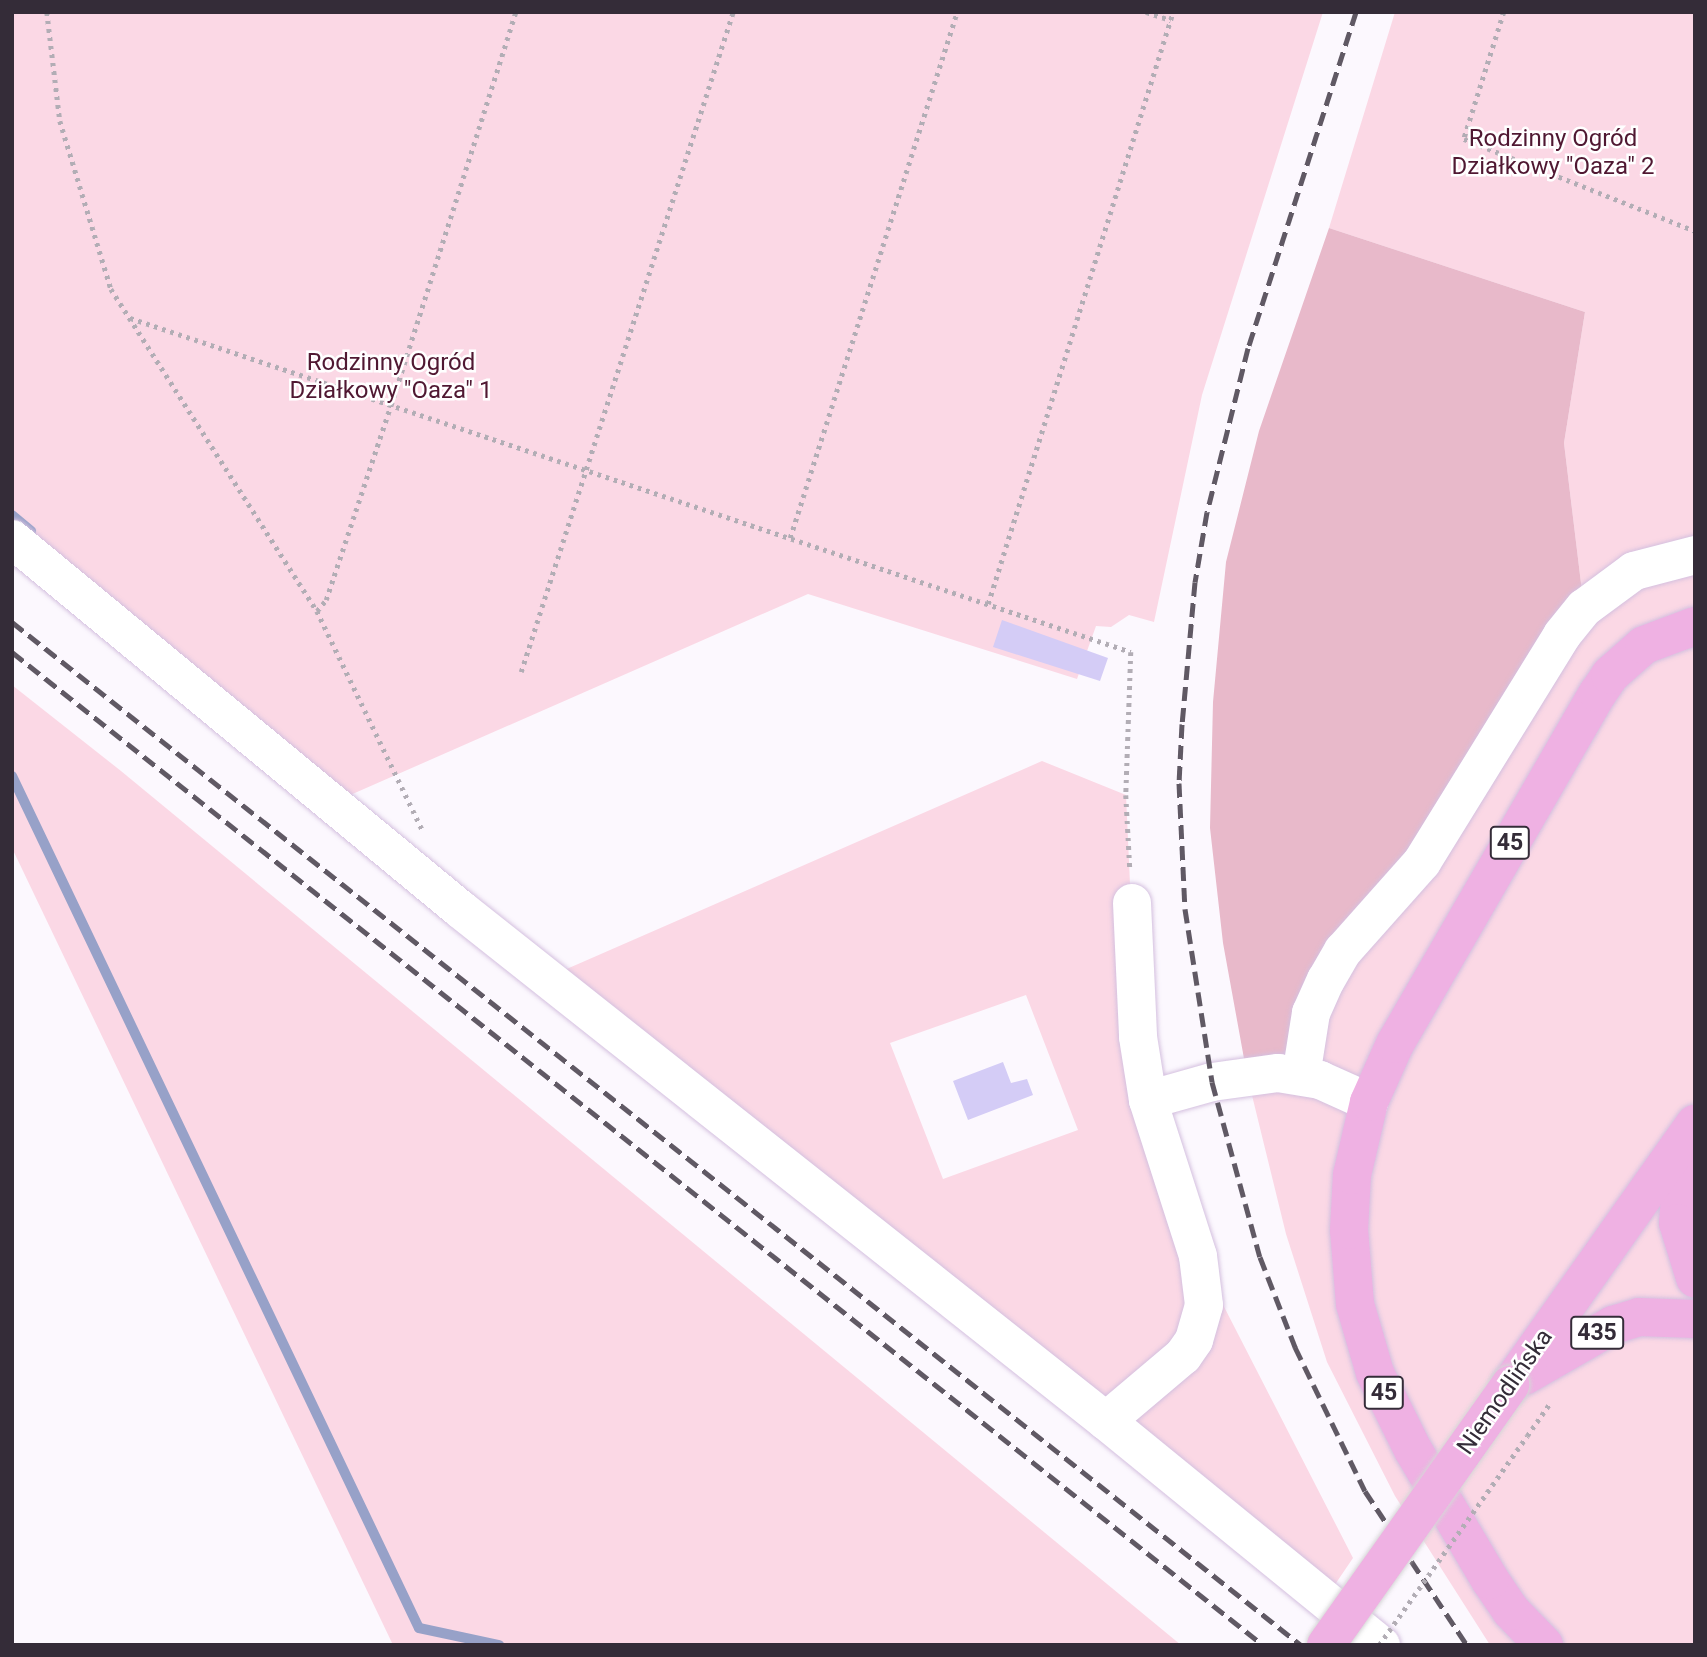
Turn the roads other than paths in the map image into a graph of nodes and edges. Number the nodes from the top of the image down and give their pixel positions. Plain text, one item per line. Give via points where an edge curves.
1 (12, 540) edge
2 (1695, 555) edge
3 (1695, 625) edge
4 (1132, 903) road end
5 (1301, 1076) junction
6 (1148, 1100) junction
7 (1369, 1102) junction
8 (1690, 1130) edge
9 (1695, 1278) edge
10 (1695, 1319) edge
11 (1510, 1385) junction
12 (1106, 1421) junction
13 (1326, 1645) edge
14 (1380, 1645) edge
15 (1544, 1645) edge

1 - 12 street via 460,909
2 - 5 street via 1634,571 1584,608 1562,635 1493,740 1438,838 1405,884 1343,951 1311,1013
3 - 7 main road, 45 via 1644,645 1609,675 1401,1032
4 - 6 street via 1138,1037
5 - 6 street via 1247,1075
5 - 7 street
6 - 12 street via 1198,1256 1204,1305 1194,1340 1183,1356
7 - 15 main road, Niemodlińska / 45 via 1349,1210 1362,1338 1390,1407 1465,1538 1511,1611
8 - 9 main road via 1678,1223
8 - 11 main road, Niemodlińska / 435
10 - 11 main road, 435 via 1639,1317 1613,1325
11 - 13 main road, Niemodlińska / 435, bridge
12 - 14 street

